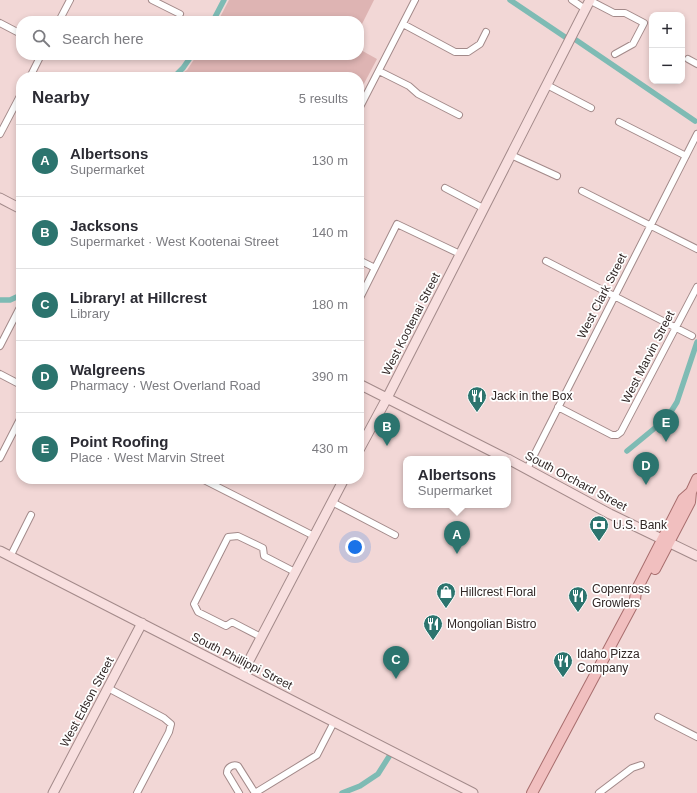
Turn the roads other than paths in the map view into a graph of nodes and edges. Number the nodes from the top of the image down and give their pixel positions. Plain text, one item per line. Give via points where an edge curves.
1 (70, 0) edge
2 (152, 0) edge
3 (415, 0) edge
4 (572, 0) edge
5 (588, 3) edge
6 (180, 14) dead end
7 (62, 16) edge
8 (0, 23) edge
9 (403, 24) junction
10 (16, 31) edge
11 (486, 32) dead end
12 (615, 54) dead end
13 (688, 59) dead end
14 (38, 60) edge
15 (697, 64) edge
16 (379, 71) junction
17 (32, 72) edge
18 (547, 85) junction
19 (364, 100) edge
20 (16, 104) edge
21 (591, 108) dead end
22 (459, 115) dead end
23 (619, 122) dead end
24 (0, 134) edge
25 (697, 134) edge
26 (511, 155) junction
27 (686, 156) junction
28 (557, 176) dead end
29 (445, 188) dead end
30 (582, 190) dead end
31 (0, 199) edge
32 (16, 207) edge
33 (483, 208) junction
34 (650, 226) junction
35 (697, 249) edge
36 (460, 254) junction
37 (546, 261) dead end
38 (364, 262) edge
39 (375, 268) junction
40 (697, 286) edge
41 (364, 290) edge
42 (615, 296) junction
43 (16, 315) edge
44 (676, 327) junction
45 (692, 336) dead end
46 (0, 346) edge
47 (0, 374) edge
48 (16, 382) edge
49 (364, 386) edge
50 (387, 398) junction
51 (558, 407) junction
52 (16, 427) edge
53 (364, 441) edge
54 (502, 456) edge
55 (0, 458) edge
56 (511, 461) edge
57 (527, 469) junction
58 (697, 479) edge
59 (212, 484) edge
60 (341, 484) edge
61 (332, 502) junction
62 (31, 515) dead end
63 (395, 535) dead end
64 (314, 536) junction
65 (665, 541) junction
66 (0, 551) edge
67 (697, 556) edge
68 (10, 557) junction
69 (295, 572) junction
70 (142, 623) junction
71 (261, 637) junction
72 (242, 674) junction
73 (108, 688) junction
74 (658, 717) dead end
75 (334, 722) junction
76 (697, 737) edge
77 (641, 765) dead end
78 (53, 793) edge
79 (137, 793) edge
80 (238, 793) edge
81 (255, 793) edge
82 (473, 793) edge
83 (532, 793) edge
84 (599, 793) edge

1 - 7 street
2 - 6 street
3 - 9 street
4 - 5 street
5 - 12 street via 614,13 625,13 644,23 633,44
5 - 18 street, West Kootenai Street
8 - 10 street
9 - 11 street via 456,52 468,52 480,44
9 - 16 street
13 - 15 street
14 - 17 street
16 - 19 street
16 - 22 street
18 - 21 street
18 - 26 street, West Kootenai Street
20 - 24 street
23 - 27 street
25 - 27 street, West Clark Street
26 - 28 street
26 - 33 street, West Kootenai Street
27 - 34 street, West Clark Street
29 - 33 street
30 - 34 street
31 - 32 street
33 - 36 street, West Kootenai Street
34 - 35 street
34 - 42 street, West Clark Street
36 - 39 street via 397,224
36 - 50 street, West Kootenai Street
37 - 42 street
38 - 39 street
39 - 41 street
40 - 44 street, West Marvin Street
42 - 44 street
42 - 51 street, West Clark Street
43 - 46 street
44 - 45 street
44 - 51 street, West Marvin Street via 621,432 617,435 612,435
47 - 48 street
49 - 50 street, South Orchard Street
50 - 53 street, West Kootenai Street
50 - 54 street, South Orchard Street
51 - 57 street, West Clark Street
52 - 55 street
56 - 57 street, South Orchard Street
57 - 65 street, South Orchard Street
58 - 65 main road via 683,499
59 - 64 street
60 - 61 street
61 - 63 street
61 - 64 street
62 - 68 street
64 - 69 street
65 - 67 street, South Orchard Street
65 - 83 main road via 636,591 635,600
66 - 68 street, South Phillippi Street
68 - 70 street, South Phillippi Street
69 - 71 street
69 - 71 street via 264,556 263,548 238,536 228,537 194,604 198,612 226,626 232,622
70 - 72 street, South Phillippi Street
70 - 73 street, West Edson Street
71 - 72 street
72 - 75 street, South Phillippi Street
73 - 78 street, West Edson Street
73 - 79 street via 171,724
74 - 76 street
75 - 81 street via 317,755
75 - 82 street, South Phillippi Street
77 - 84 street via 632,768
80 - 81 street via 227,773 234,765 239,768

